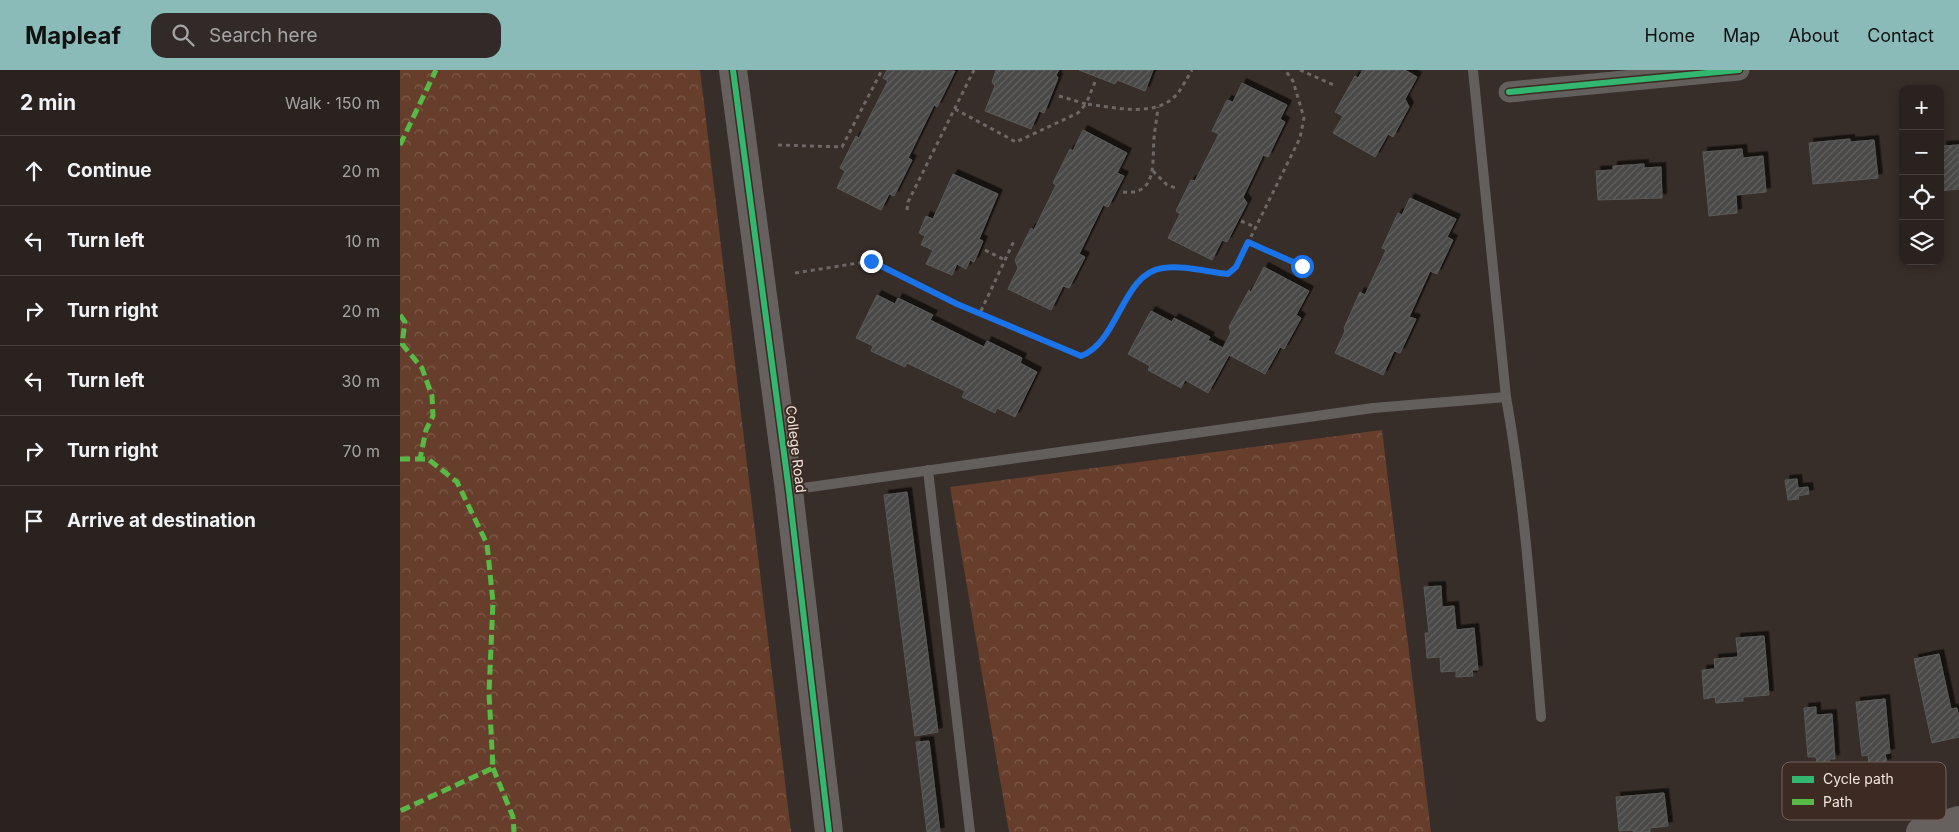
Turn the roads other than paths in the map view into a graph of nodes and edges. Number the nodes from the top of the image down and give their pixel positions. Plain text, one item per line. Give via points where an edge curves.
1 (733, 70) edge
2 (1473, 70) edge
3 (1739, 70) edge
4 (1591, 77) edge
5 (1510, 92) dead end
6 (1506, 397) junction
7 (928, 470) junction
8 (789, 490) junction
9 (1541, 717) dead end
10 (1959, 820) edge
11 (829, 832) edge
12 (970, 832) edge
13 (1920, 832) edge

1 - 8 street, College Road
2 - 6 lane
3 - 4 street
4 - 5 street
6 - 7 lane via 1373,408
6 - 9 lane via 1528,562
7 - 8 lane
7 - 12 lane
8 - 11 street, College Road
10 - 13 street

